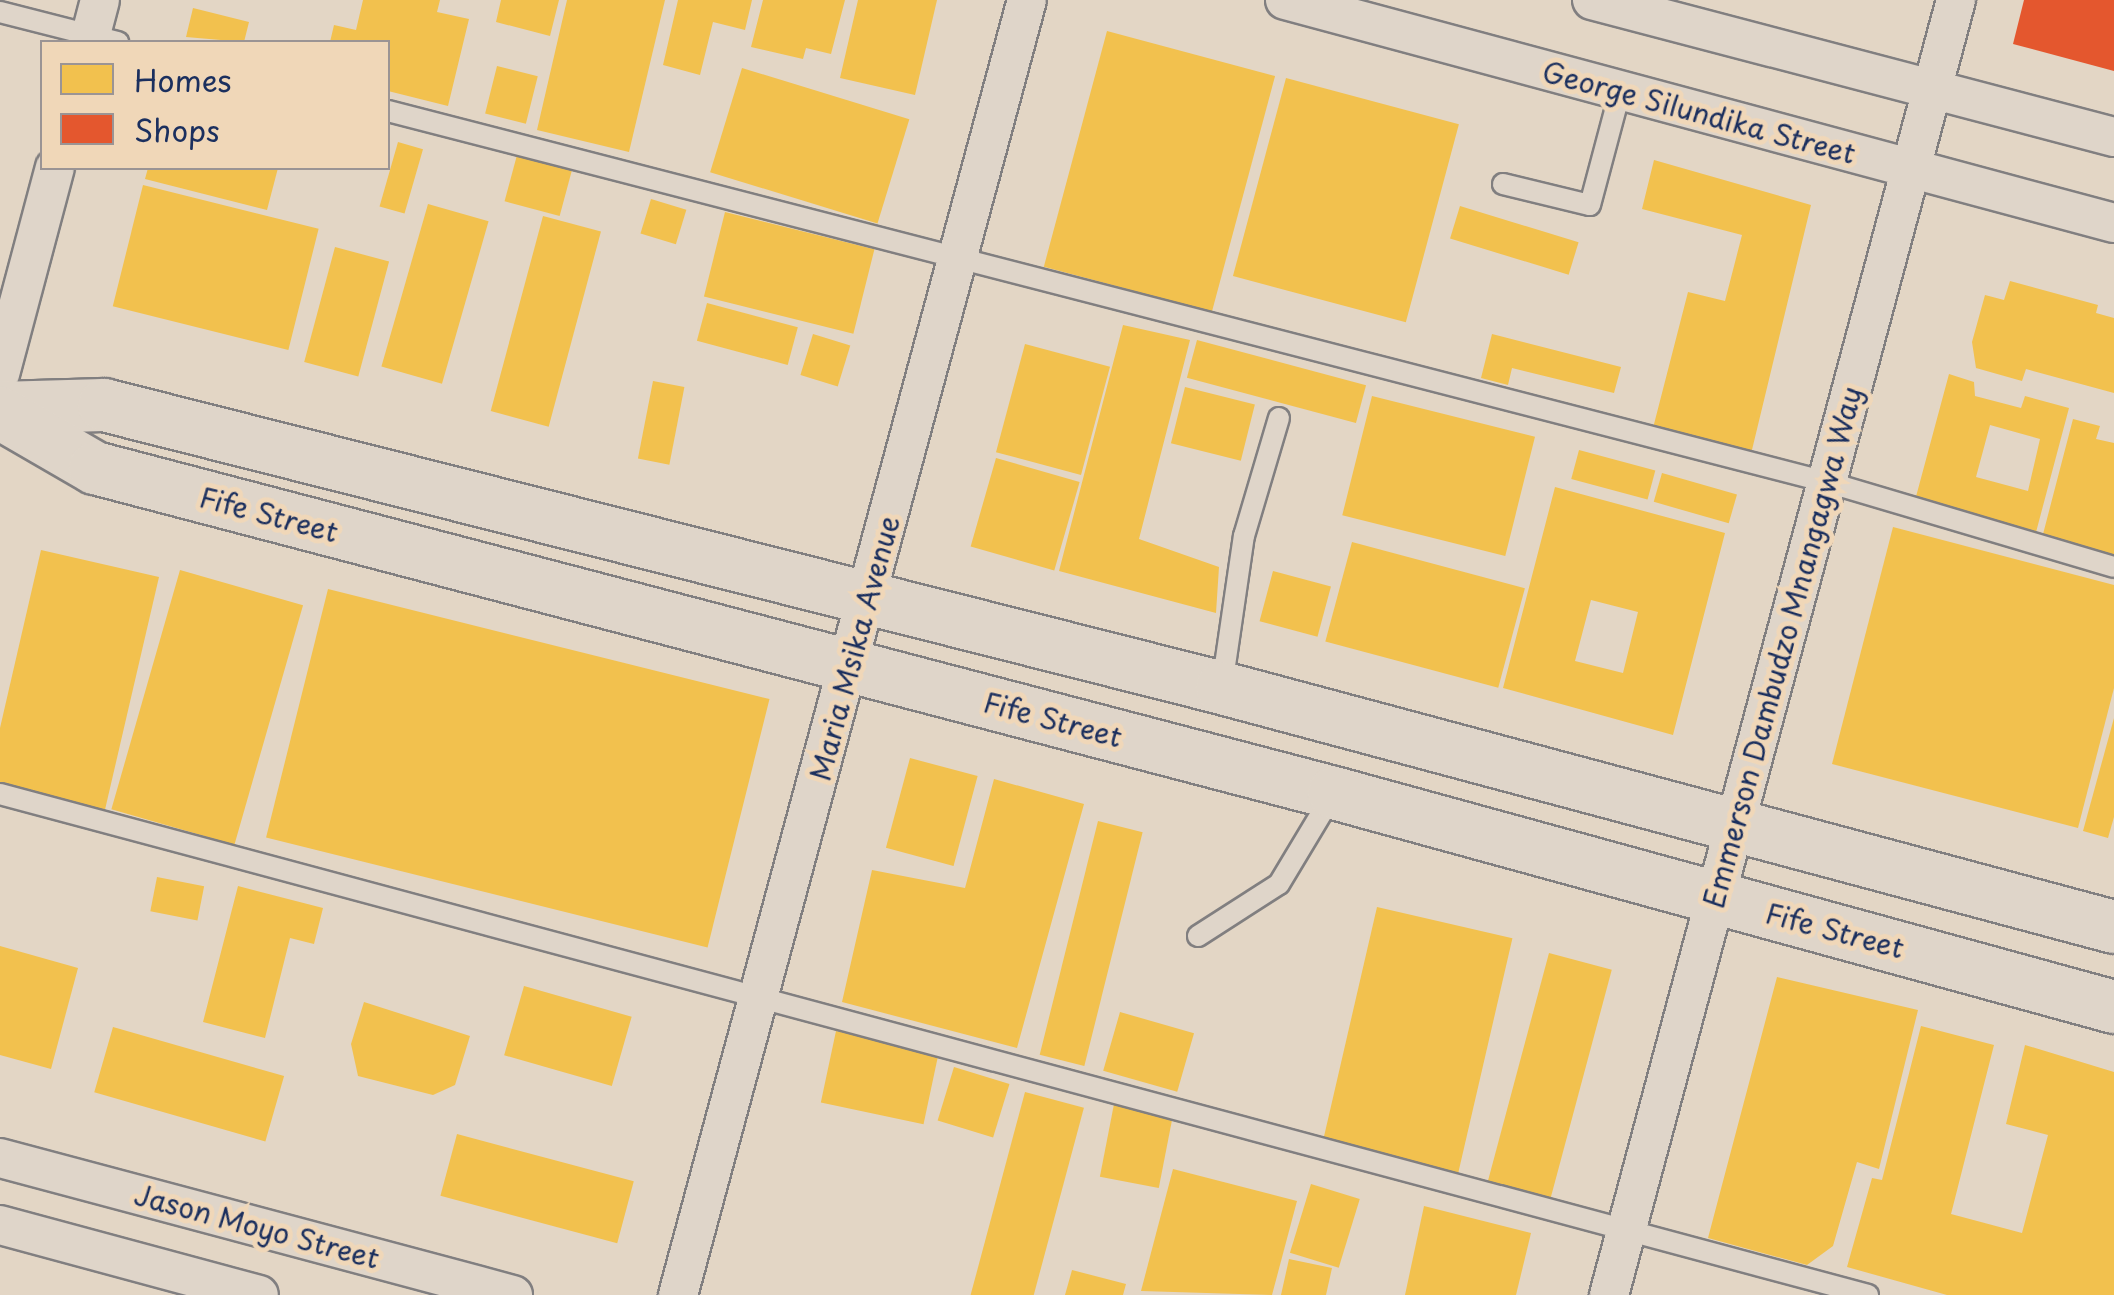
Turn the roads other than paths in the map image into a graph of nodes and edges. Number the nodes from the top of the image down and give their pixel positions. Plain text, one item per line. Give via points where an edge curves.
1 (1026, 0) edge
2 (1285, 0) edge
3 (1592, 0) edge
4 (1956, 0) edge
5 (0, 12) edge
6 (100, 30) edge
7 (1932, 88) junction
8 (1620, 92) junction
9 (390, 112) edge
10 (2114, 137) edge
11 (1911, 168) junction
12 (55, 170) edge
13 (1502, 184) dead end
14 (2114, 223) edge
15 (960, 256) junction
16 (0, 374) edge
17 (0, 410) edge
18 (1279, 418) dead end
19 (1827, 482) junction
20 (2114, 567) edge
21 (868, 599) junction
22 (849, 666) junction
23 (1222, 688) junction
24 (1334, 793) junction
25 (0, 794) edge
26 (1734, 826) junction
27 (1715, 898) junction
28 (2114, 927) edge
29 (1198, 936) dead end
30 (760, 998) junction
31 (2114, 1007) edge
32 (0, 1158) edge
33 (0, 1226) edge
34 (1626, 1230) junction
35 (259, 1295) edge
36 (513, 1295) edge
37 (678, 1295) edge
38 (1608, 1295) edge
39 (1868, 1295) edge

1 - 15 street, Maria Msika Avenue
2 - 8 street, George Silundika Street
3 - 7 street
4 - 7 street, Emmerson Dambudzo Mnangagwa Way
5 - 6 lane
7 - 10 street
7 - 11 street, Emmerson Dambudzo Mnangagwa Way
8 - 11 street, George Silundika Street
8 - 13 lane via 1590,205
9 - 15 lane
11 - 14 street, George Silundika Street
11 - 19 street, Emmerson Dambudzo Mnangagwa Way
12 - 16 street
15 - 19 lane
15 - 21 street, Maria Msika Avenue
17 - 21 street, Fife Street via 104,405
17 - 22 street, Fife Street via 96,468
18 - 23 lane via 1244,536
19 - 20 lane
19 - 26 street, Emmerson Dambudzo Mnangagwa Way
21 - 22 street, Maria Msika Avenue
21 - 23 street, Fife Street
22 - 24 street, Fife Street
22 - 30 street, Maria Msika Avenue
23 - 26 street, Fife Street
24 - 27 street, Fife Street
24 - 29 lane via 1279,884
25 - 30 lane
26 - 27 street, Emmerson Dambudzo Mnangagwa Way
26 - 28 street, Fife Street
27 - 31 street, Fife Street
27 - 34 street, Emmerson Dambudzo Mnangagwa Way
30 - 34 lane
30 - 37 street, Maria Msika Avenue
32 - 36 street, Jason Moyo Street
33 - 35 street
34 - 38 street, Emmerson Dambudzo Mnangagwa Way
34 - 39 lane

